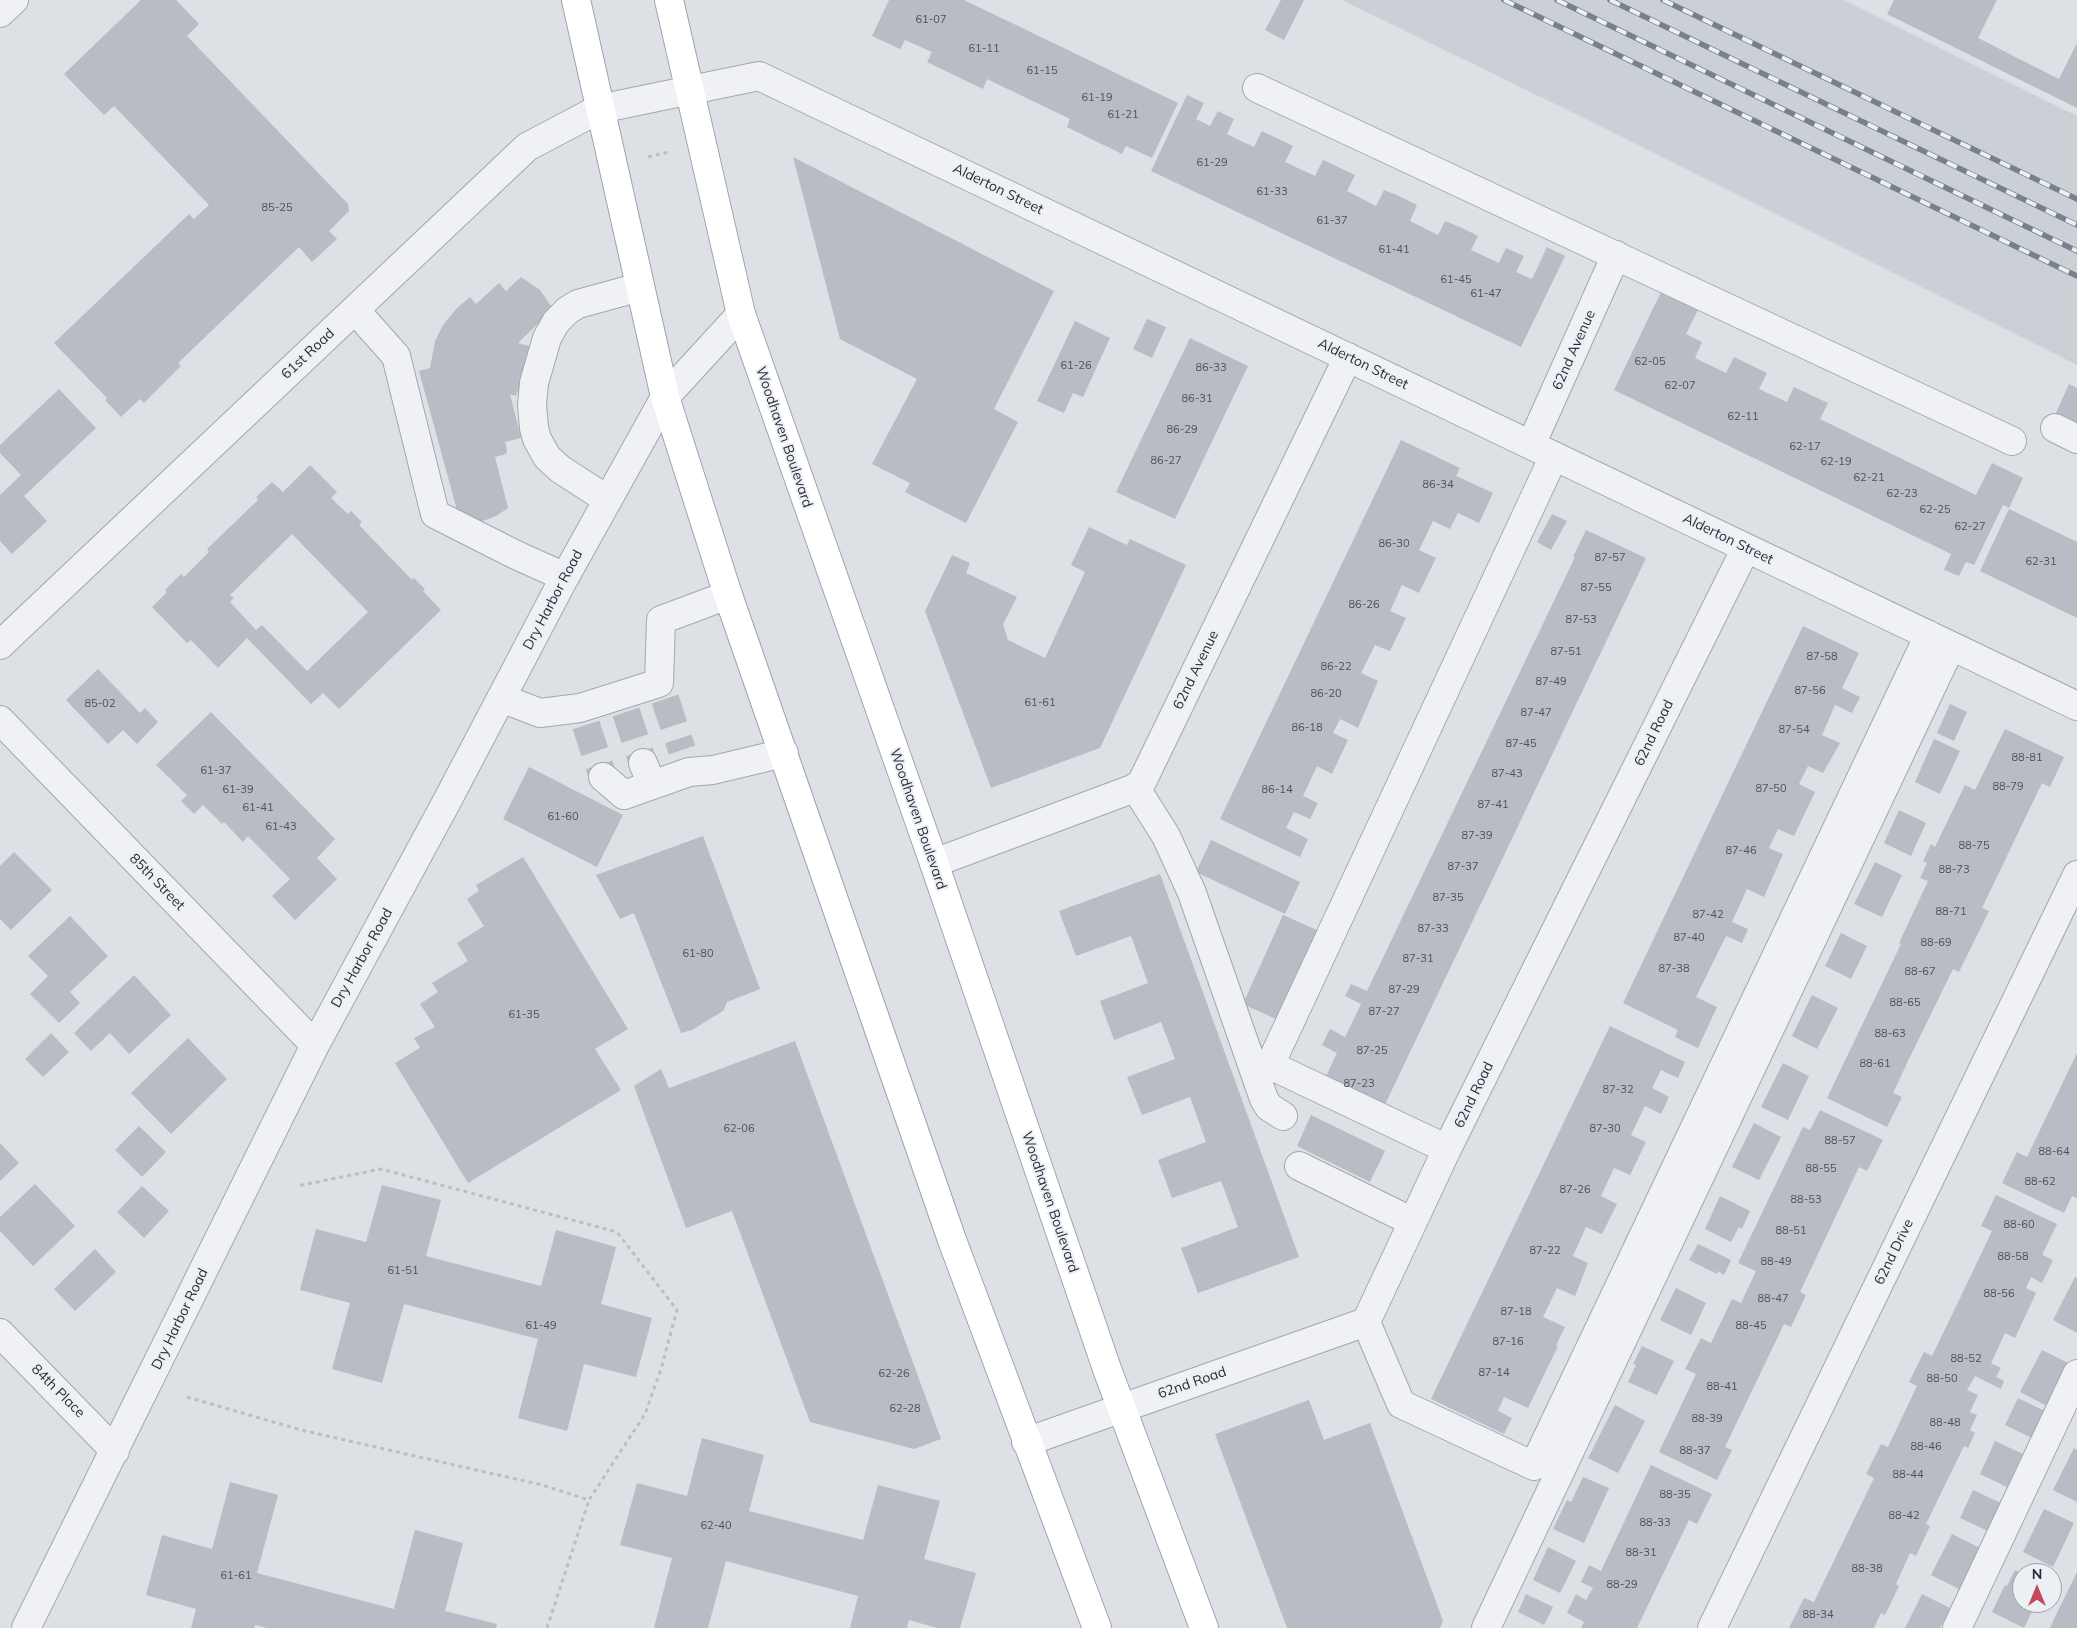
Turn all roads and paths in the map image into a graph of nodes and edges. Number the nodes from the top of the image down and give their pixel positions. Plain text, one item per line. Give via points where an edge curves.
1 (14, 0) edge
2 (576, 0) edge
3 (669, 0) edge
4 (0, 13) edge
5 (1257, 88) dead end
6 (689, 90) junction
7 (639, 101) joint
8 (599, 109) junction
9 (671, 151) dead end
10 (648, 157) dead end
11 (1616, 255) junction
12 (640, 287) junction
13 (355, 310) junction
14 (741, 314) junction
15 (1348, 357) junction
16 (665, 397) junction
17 (2012, 441) dead end
18 (1543, 451) junction
19 (608, 500) junction
20 (1746, 548) junction
21 (565, 577) junction
22 (728, 595) junction
23 (1940, 641) junction
24 (0, 645) edge
25 (501, 698) junction
26 (2077, 706) edge
27 (0, 720) edge
28 (784, 752) junction
29 (604, 777) tunnel mouth
30 (1136, 787) junction
31 (934, 863) junction
32 (2077, 875) edge
33 (315, 1044) junction
34 (1283, 1116) dead end
35 (1447, 1149) junction
36 (1299, 1166) dead end
37 (297, 1186) dead end
38 (1413, 1222) junction
39 (1366, 1322) junction
40 (0, 1333) edge
41 (2077, 1374) edge
42 (187, 1397) dead end
43 (1121, 1407) junction
44 (1026, 1442) junction
45 (115, 1451) junction
46 (589, 1500) junction
47 (26, 1628) edge
48 (546, 1628) edge
49 (1097, 1628) edge
50 (1204, 1628) edge
51 (1486, 1628) edge
52 (1712, 1628) edge
53 (1957, 1628) edge

1 - 4 street
2 - 8 main road
3 - 6 main road, Woodhaven Boulevard
5 - 11 street
6 - 7 street, Alderton Street
6 - 14 main road, Woodhaven Boulevard
6 - 15 street, Alderton Street via 759,76
7 - 8 street, 61st Road
8 - 12 main road
8 - 13 street, 61st Road via 527,147
9 - 10 path
11 - 17 street
11 - 18 street, 62nd Avenue
12 - 16 main road
12 - 19 street via 578,304 568,310 547,338 534,383 534,428 547,457
13 - 21 street via 396,356 435,514
13 - 24 street, 61st Road
14 - 16 street, Dry Harbor Road
14 - 31 main road, Woodhaven Boulevard
15 - 18 street, Alderton Street
15 - 30 street, 62nd Avenue via 1140,786
16 - 19 street, Dry Harbor Road
16 - 22 main road
18 - 20 street, Alderton Street
18 - 35 street, 62nd Avenue via 1270,1065
19 - 21 street, Dry Harbor Road
20 - 23 street, Alderton Street
20 - 35 street, 62nd Road
21 - 25 street, Dry Harbor Road
22 - 25 street via 660,620 662,691 583,717 540,714
22 - 28 main road
23 - 26 street, Alderton Street
23 - 39 street via 1534,1466 1400,1404
23 - 51 street
25 - 33 street, Dry Harbor Road
27 - 33 street, 85th Street
28 - 29 street via 713,770 686,761 647,774 624,795
28 - 44 main road via 949,1231
30 - 31 street
30 - 34 street via 1166,836 1192,893 1264,1099
31 - 43 main road, Woodhaven Boulevard
32 - 52 street, 62nd Drive
33 - 45 street, Dry Harbor Road
35 - 38 street, 62nd Road
36 - 38 street
37 - 46 path via 381,1168 617,1232 677,1310 646,1414
38 - 39 street, 62nd Road
39 - 43 street, 62nd Road
40 - 45 street, 84th Place
41 - 53 street
42 - 46 path via 301,1430 542,1485
43 - 44 street, 62nd Road
43 - 50 main road, Woodhaven Boulevard
44 - 49 main road
45 - 47 street, Dry Harbor Road
46 - 48 path

